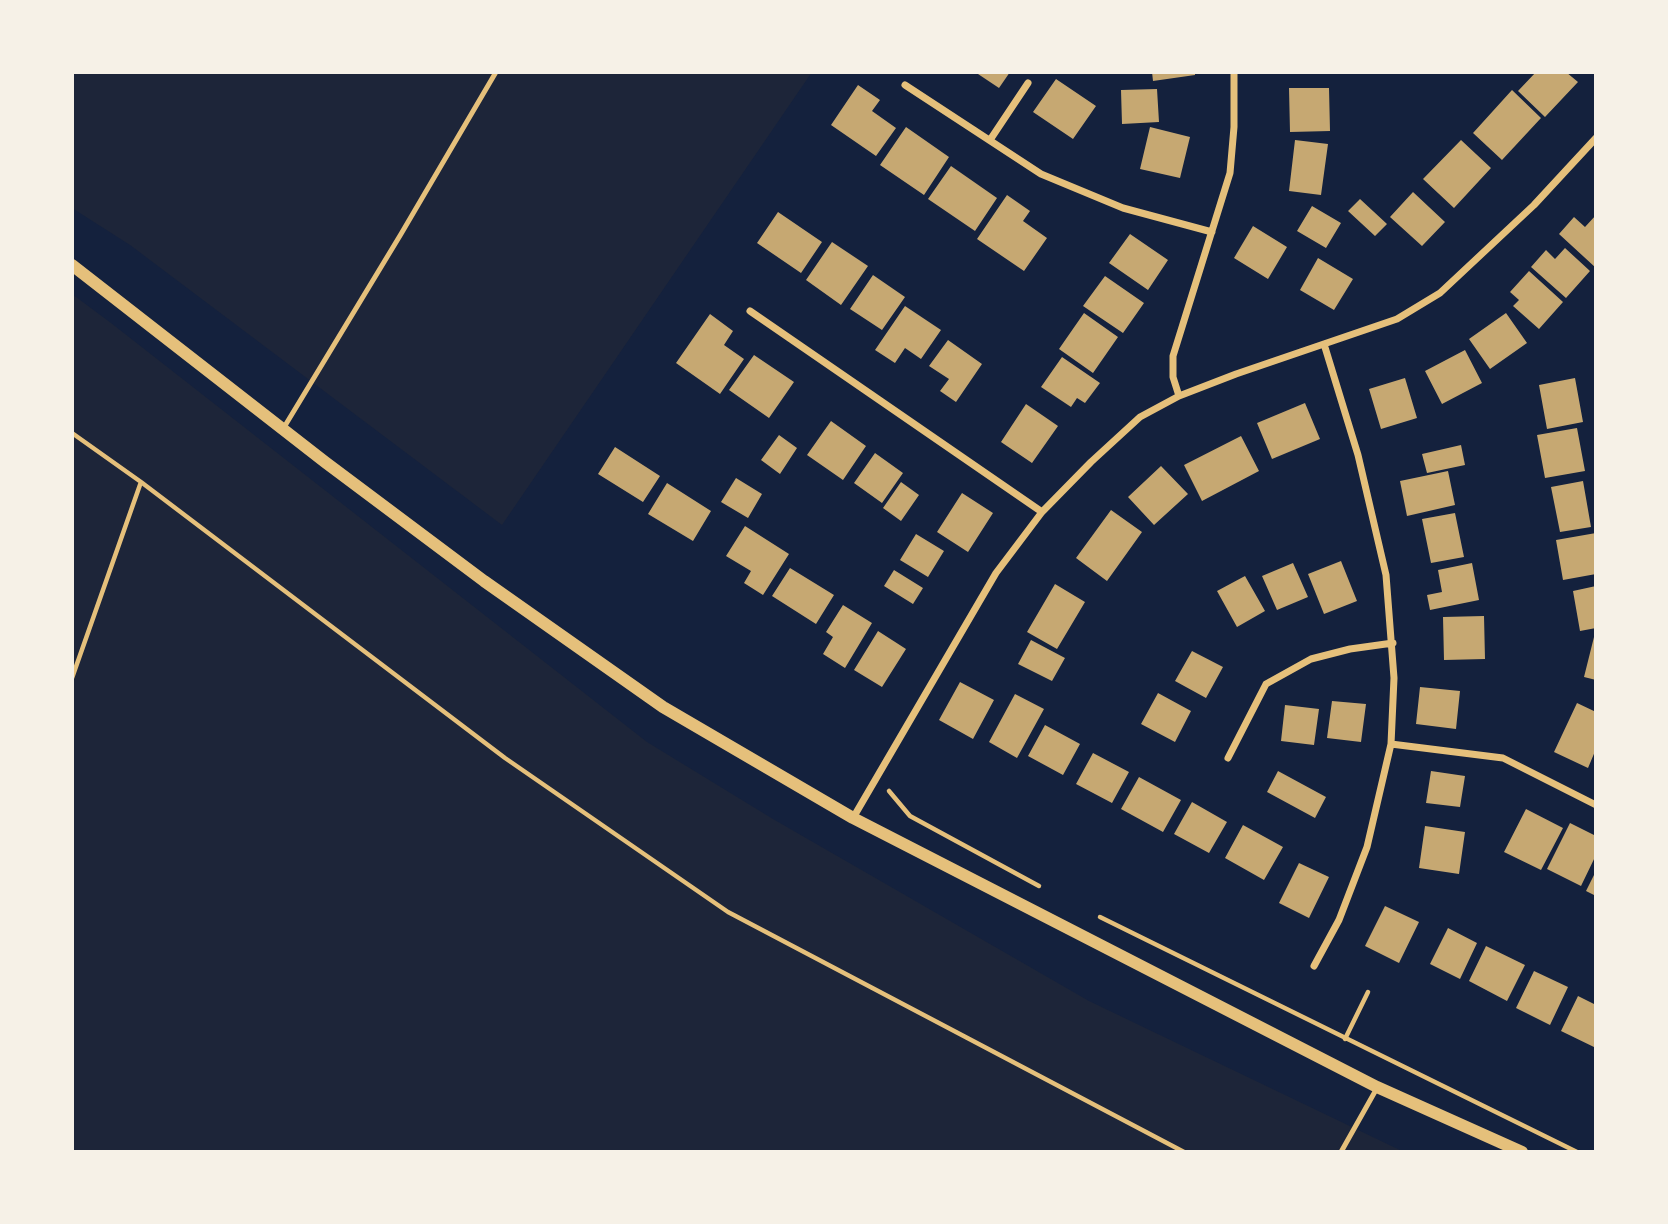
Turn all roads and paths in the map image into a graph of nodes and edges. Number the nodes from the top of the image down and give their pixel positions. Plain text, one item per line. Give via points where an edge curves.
1 (496, 72) edge
2 (1234, 72) edge
3 (1028, 83) dead end
4 (905, 85) dead end
5 (1596, 138) edge
6 (989, 140) junction
7 (1212, 232) junction
8 (72, 265) edge
9 (750, 311) dead end
10 (1324, 344) junction
11 (1179, 396) junction
12 (283, 429) junction
13 (72, 433) edge
14 (141, 482) junction
15 (1042, 512) junction
16 (1393, 643) junction
17 (72, 678) edge
18 (1391, 744) junction
19 (1228, 758) dead end
20 (877, 777) junction
21 (1596, 805) edge
22 (853, 818) junction
23 (1044, 889) dead end
24 (1093, 914) dead end
25 (1314, 967) dead end
26 (1368, 992) dead end
27 (1346, 1037) junction
28 (1332, 1064) junction
29 (1377, 1087) junction
30 (1184, 1152) edge
31 (1341, 1152) edge
32 (1522, 1152) edge
33 (1577, 1152) edge

1 - 12 lane
2 - 7 street via 1230,173
3 - 6 street
4 - 6 street
5 - 10 street via 1534,205 1440,293 1398,319
6 - 7 street via 1064,184 1123,208
7 - 11 street via 1173,356
8 - 12 street
9 - 15 street
10 - 11 street
10 - 16 street via 1358,455 1386,575
11 - 15 street via 1140,418
12 - 22 street via 484,581 663,707
13 - 14 path
14 - 17 path
14 - 30 path via 505,758 728,912
15 - 20 street via 996,573
16 - 18 street
16 - 19 street via 1311,659 1266,684
18 - 21 street via 1503,758
18 - 25 street via 1367,847 1339,920
20 - 22 street
20 - 23 path via 910,816
22 - 28 street
24 - 27 path
26 - 27 path
27 - 28 path
27 - 33 path
28 - 29 street
29 - 31 lane
29 - 32 street

